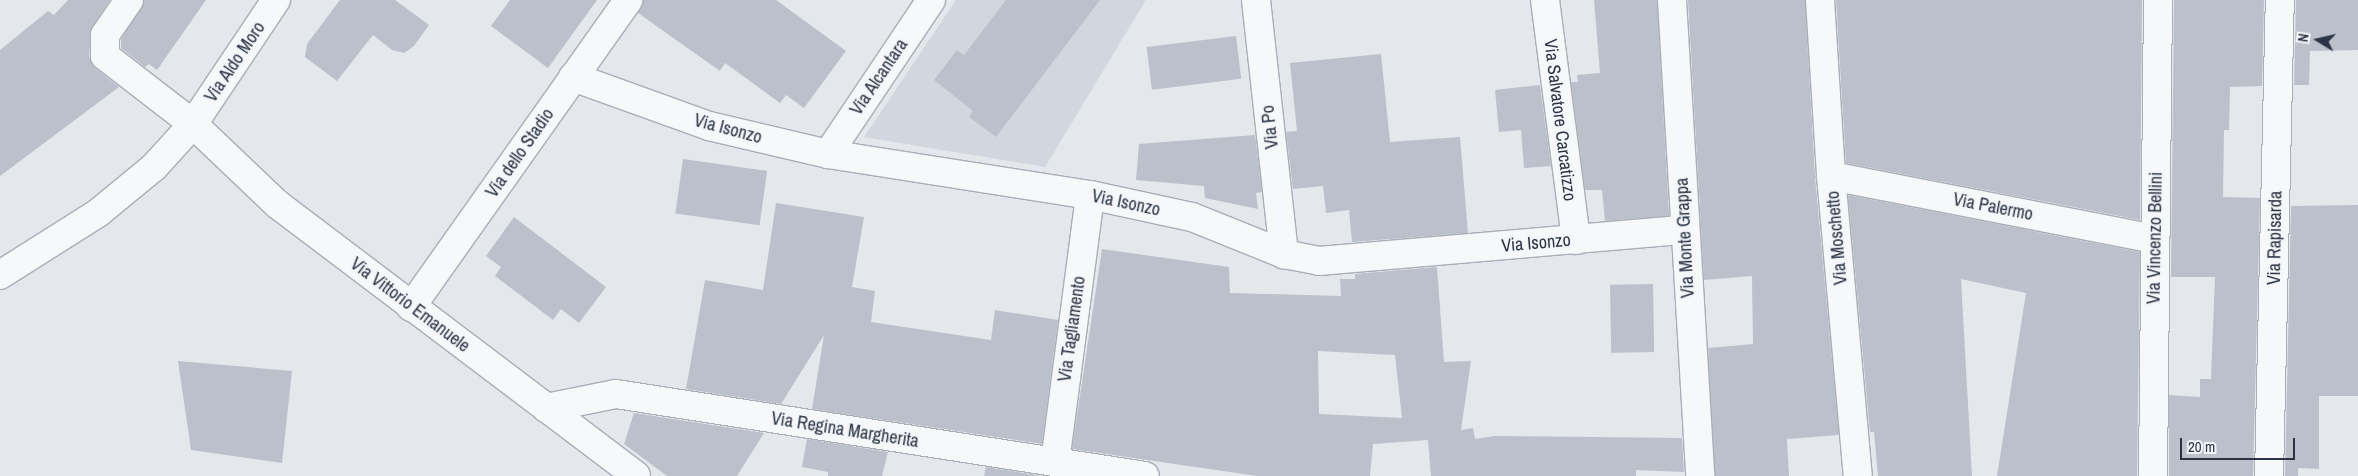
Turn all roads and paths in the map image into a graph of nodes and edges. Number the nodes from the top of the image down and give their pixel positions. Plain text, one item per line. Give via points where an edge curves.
1 (130, 0) edge
2 (276, 0) edge
3 (628, 0) edge
4 (930, 0) edge
5 (1256, 0) edge
6 (1545, 0) edge
7 (1672, 0) edge
8 (1820, 0) edge
9 (2158, 0) edge
10 (2280, 0) edge
11 (573, 77) junction
12 (193, 124) junction
13 (828, 154) junction
14 (1831, 176) junction
15 (1090, 195) junction
16 (1684, 230) junction
17 (2155, 239) junction
18 (1576, 240) junction
19 (1284, 254) junction
20 (0, 274) edge
21 (411, 307) junction
22 (546, 408) junction
23 (1055, 462) junction
24 (636, 476) edge
25 (1145, 476) edge
26 (1700, 476) edge
27 (1858, 476) edge
28 (2153, 476) edge
29 (2270, 476) edge

1 - 12 street, Via Vittorio Emanuele via 105,35 105,56
2 - 12 street, Via Aldo Moro
3 - 11 street, Via dello Stadio
4 - 13 street, Via Alcantara
5 - 19 street, Via Po
6 - 18 street, Via Salvatore Carcatizzo
7 - 16 street, Via Monte Grappa
8 - 14 street, Via Moschetto
9 - 17 street, Via Vincenzo Bellini
10 - 29 street, Via Rapisarda
11 - 13 street, Via Isonzo via 709,126
11 - 21 street, Via dello Stadio
12 - 20 street, Via Aldo Moro via 154,167 98,213
12 - 21 street, Via Vittorio Emanuele via 277,204
13 - 15 street, Via Isonzo
14 - 17 street, Via Palermo
14 - 27 street, Via Moschetto
15 - 19 street, Via Isonzo via 1192,217
15 - 23 street, Via Tagliamento
16 - 18 street, Via Isonzo
16 - 26 street, Via Monte Grappa
17 - 28 street, Via Vincenzo Bellini
18 - 19 street, Via Isonzo via 1319,261
21 - 22 street, Via Vittorio Emanuele
22 - 23 street, Via Regina Margherita via 616,394
22 - 24 street, Via Vittorio Emanuele
23 - 25 street, Via Regina Margherita

